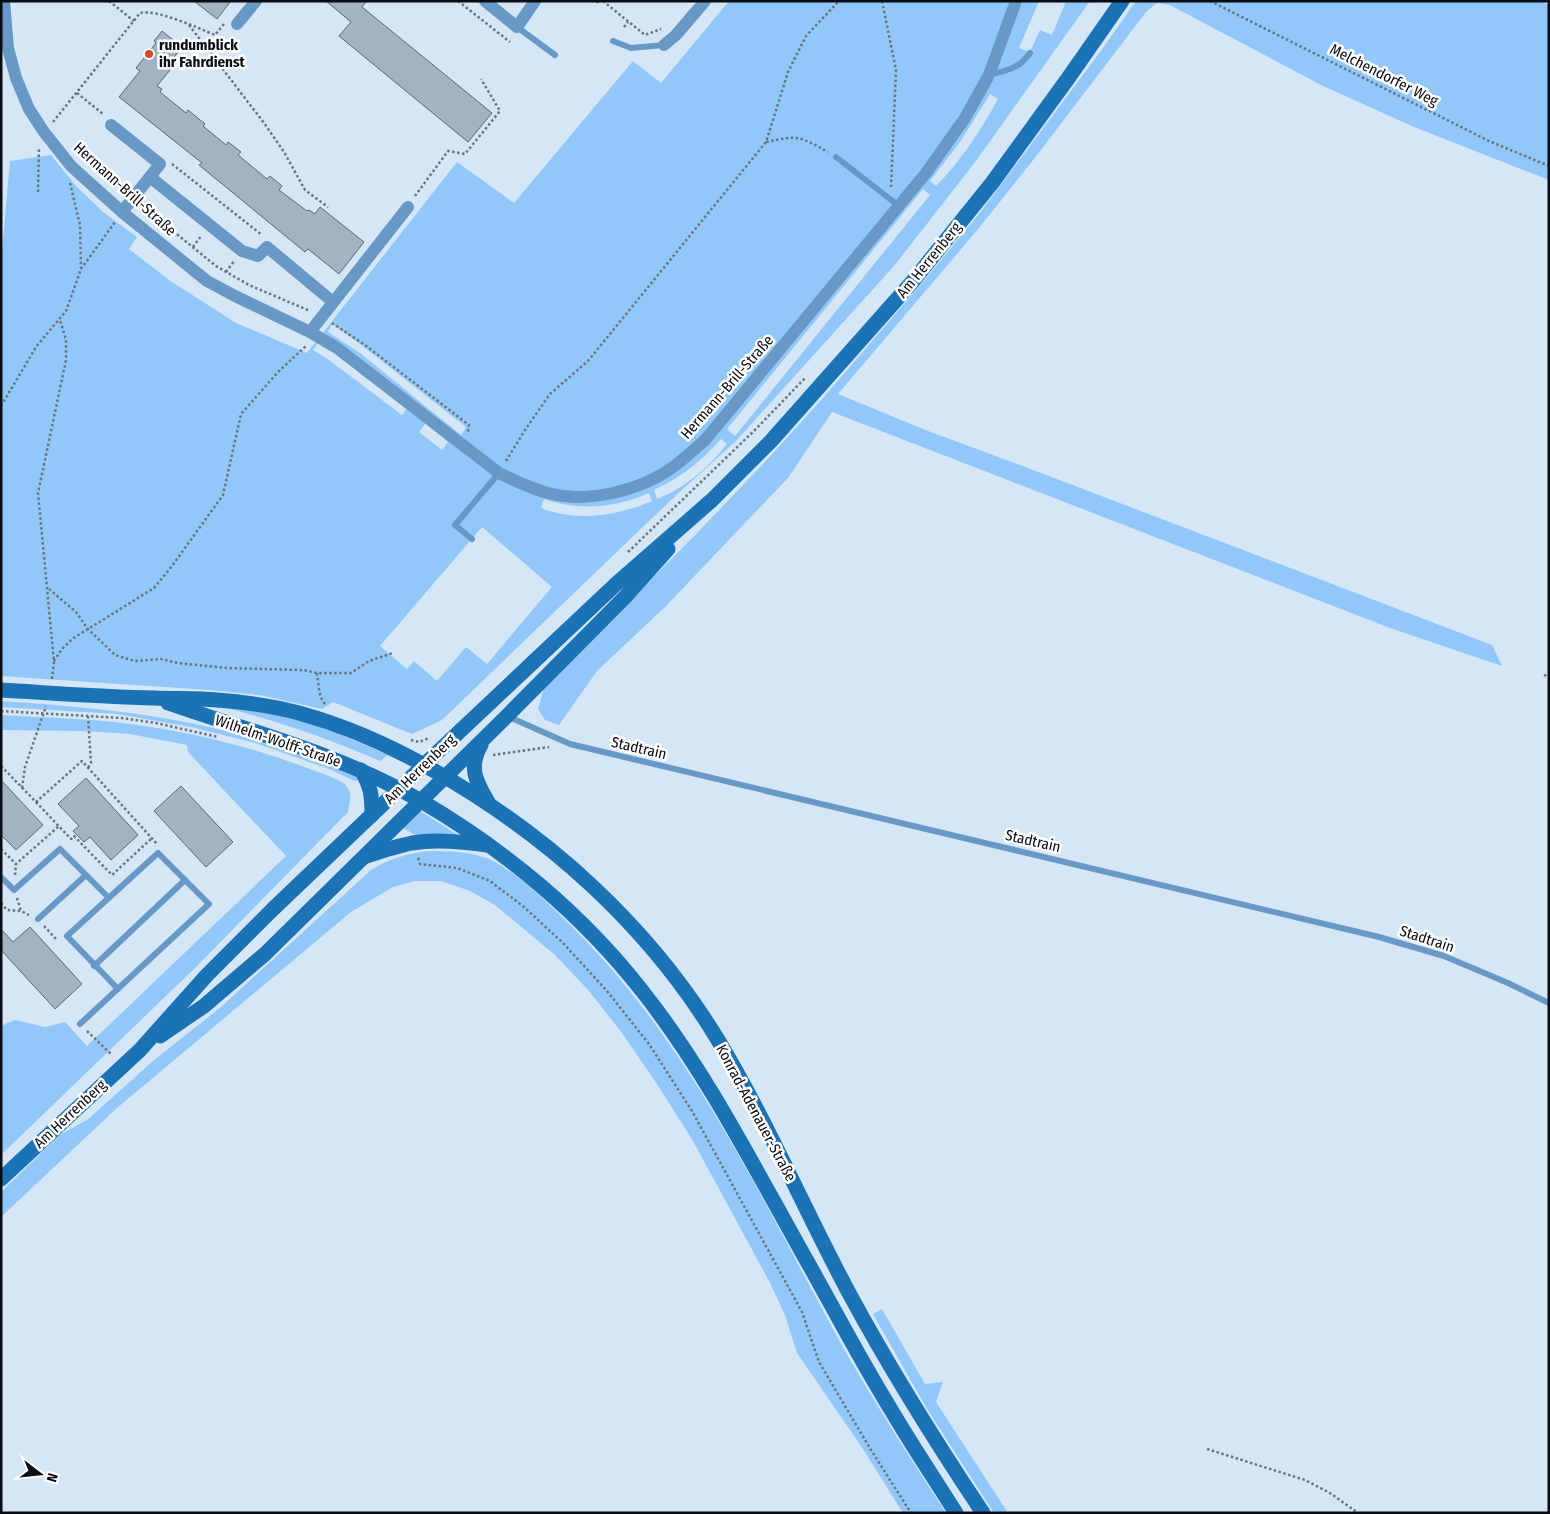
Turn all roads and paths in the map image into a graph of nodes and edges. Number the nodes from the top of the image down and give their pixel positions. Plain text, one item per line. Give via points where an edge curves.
1 (4, 1) edge
2 (109, 1) edge
3 (256, 1) edge
4 (458, 1) edge
5 (485, 1) edge
6 (535, 1) edge
7 (603, 1) edge
8 (705, 1) edge
9 (839, 1) edge
10 (882, 1) edge
11 (1016, 1) edge
12 (1122, 1) edge
13 (1210, 1) edge
14 (134, 21) junction
15 (628, 22) junction
16 (237, 24) joint
17 (189, 25) junction
18 (517, 27) junction
19 (624, 27) dead end
20 (661, 29) dead end
21 (613, 41) dead end
22 (510, 42) dead end
23 (664, 45) joint
24 (1030, 53) dead end
25 (555, 55) dead end
26 (989, 75) junction
27 (481, 79) dead end
28 (77, 93) junction
29 (111, 125) joint
30 (44, 132) junction
31 (766, 142) junction
32 (836, 157) joint
33 (160, 164) junction
34 (70, 166) junction
35 (1549, 166) edge
36 (150, 177) junction
37 (38, 192) dead end
38 (133, 199) junction
39 (895, 203) junction
40 (328, 207) dead end
41 (408, 207) joint
42 (122, 212) junction
43 (267, 247) junction
44 (81, 269) junction
45 (333, 302) junction
46 (322, 316) junction
47 (60, 320) junction
48 (313, 334) junction
49 (808, 376) dead end
50 (1, 406) edge
51 (467, 449) junction
52 (499, 473) junction
53 (712, 500) junction
54 (472, 539) dead end
55 (626, 554) dead end
56 (48, 588) junction
57 (87, 628) junction
58 (393, 653) dead end
59 (54, 662) junction
60 (317, 674) junction
61 (1544, 675) dead end
62 (1549, 677) edge
63 (1, 690) edge
64 (51, 693) junction
65 (155, 698) junction
66 (330, 707) dead end
67 (1, 711) edge
68 (43, 713) junction
69 (88, 716) junction
70 (507, 716) junction
71 (405, 737) dead end
72 (432, 737) dead end
73 (486, 737) junction
74 (224, 738) dead end
75 (413, 741) junction
76 (570, 744) junction
77 (400, 752) junction
78 (486, 756) dead end
79 (424, 765) junction
80 (1, 766) edge
81 (88, 768) junction
82 (361, 770) junction
83 (446, 777) junction
84 (22, 788) junction
85 (398, 789) junction
86 (421, 801) junction
87 (36, 802) junction
88 (489, 804) junction
89 (372, 815) junction
90 (59, 826) junction
91 (152, 838) junction
92 (412, 843) junction
93 (490, 845) junction
94 (1, 849) edge
95 (158, 853) junction
96 (363, 858) junction
97 (86, 875) junction
98 (1, 877) edge
99 (185, 880) junction
100 (109, 898) junction
101 (1, 903) edge
102 (38, 920) junction
103 (60, 943) dead end
104 (94, 966) junction
105 (118, 989) junction
106 (1549, 1003) edge
107 (80, 1024) joint
108 (140, 1050) junction
109 (113, 1056) dead end
110 (1, 1179) edge
111 (1208, 1449) dead end
112 (911, 1513) edge
113 (956, 1513) edge
114 (983, 1513) edge
115 (1358, 1513) edge

1 - 30 street, Hermann-Brill-Straße via 8,48 16,78 29,109
2 - 14 path
3 - 16 street
4 - 22 path
5 - 18 street
6 - 18 street
7 - 15 path
8 - 23 street
9 - 31 path via 806,36 788,72
10 - 39 path via 896,70
11 - 26 street, Hermann-Brill-Straße
12 - 53 main road, Am Herrenberg via 992,183 913,281 771,441
13 - 35 path, Melchendorfer Weg via 1489,141
14 - 17 path via 140,13 147,12
14 - 28 path
15 - 19 path
15 - 20 path via 644,35
16 - 17 path via 229,18 215,35
17 - 40 path via 264,123 305,190
18 - 25 lane
21 - 23 lane via 631,48
24 - 26 lane via 1024,62 1012,69
26 - 39 street, Hermann-Brill-Straße via 965,118 926,173
27 - 41 path via 500,111 465,154 448,150
28 - 29 path via 111,121
28 - 30 path
29 - 33 street
30 - 34 street, Hermann-Brill-Straße
30 - 37 path via 40,139
31 - 32 path via 792,136 806,139
31 - 52 path via 588,362 550,394
32 - 39 lane
33 - 36 street
33 - 43 path via 165,158 266,238
34 - 42 street, Hermann-Brill-Straße
34 - 44 path via 70,184 80,225
36 - 38 street
36 - 43 street via 242,251 258,256
38 - 42 street
38 - 46 path via 221,269 264,292
39 - 52 street, Hermann-Brill-Straße via 705,440 672,468 625,490 582,497 552,495
41 - 45 street
42 - 44 path
42 - 48 street, Hermann-Brill-Straße via 207,281
43 - 45 street
44 - 47 path
45 - 46 street
46 - 48 street
46 - 51 path via 365,345 468,426
47 - 50 path via 36,347
47 - 56 path via 66,340 66,360 38,493
48 - 51 street, Hermann-Brill-Straße via 337,348
48 - 57 path via 241,414 223,495 172,566 154,588
49 - 55 path
51 - 52 street, Hermann-Brill-Straße
52 - 54 lane via 455,525
53 - 70 main road, Am Herrenberg via 626,596
53 - 79 main road, Am Herrenberg via 615,585
56 - 57 path via 76,612
56 - 59 path
57 - 59 path via 62,648
57 - 60 path via 115,655 135,661 161,659 178,664 303,670
58 - 60 path via 351,673
59 - 64 path
60 - 66 path via 322,702
61 - 62 path
63 - 64 main road, Wilhelm-Wolff-Straße
64 - 65 main road, Wilhelm-Wolff-Straße
64 - 68 path
65 - 77 main road, Wilhelm-Wolff-Straße via 216,700 298,713 372,738
65 - 82 main road, Wilhelm-Wolff-Straße via 290,742
67 - 68 path
68 - 69 path
68 - 84 path via 25,767
69 - 74 path via 156,723
69 - 81 path via 91,763
70 - 73 main road, Am Herrenberg
70 - 76 lane, Stadtrain
71 - 75 path
72 - 75 path
73 - 83 main road, Am Herrenberg
73 - 88 main road via 478,751 474,769
75 - 77 path
76 - 78 path
76 - 106 lane, Stadtrain via 1379,937 1444,956
77 - 79 main road, Wilhelm-Wolff-Straße
79 - 83 main road, Konrad-Adenauer-Straße
79 - 85 main road, Am Herrenberg
80 - 84 path
81 - 87 path via 82,762
81 - 91 path
82 - 85 main road, Wilhelm-Wolff-Straße
82 - 89 main road via 370,786
83 - 86 main road, Am Herrenberg
83 - 88 main road, Konrad-Adenauer-Straße
84 - 87 path
85 - 86 main road, Wilhelm-Wolff-Straße
85 - 89 main road, Am Herrenberg
86 - 93 main road, Konrad-Adenauer-Straße
86 - 96 main road, Am Herrenberg
87 - 90 path
88 - 114 main road, Konrad-Adenauer-Straße via 555,852 612,904 680,985 751,1096 844,1283 901,1385
89 - 108 main road, Am Herrenberg via 207,975
90 - 91 path via 70,839 74,836 112,875
90 - 94 path via 16,864
91 - 95 path via 162,849
92 - 93 main road
92 - 96 main road
92 - 112 path via 420,864 457,868 490,881 524,907 607,990 650,1044 692,1111 802,1312 819,1362
93 - 113 main road, Konrad-Adenauer-Straße via 533,878 592,934 644,992 670,1029 731,1125 889,1408
95 - 99 lane
95 - 100 lane
96 - 108 main road, Am Herrenberg via 239,978
97 - 98 lane via 60,849 14,890
97 - 100 lane
97 - 102 lane
99 - 104 lane
99 - 105 lane via 209,904
100 - 104 lane via 67,936
101 - 102 path via 7,910 21,911
102 - 103 path
104 - 105 lane
105 - 107 lane
107 - 109 path
108 - 110 main road, Am Herrenberg
111 - 115 path via 1305,1480

